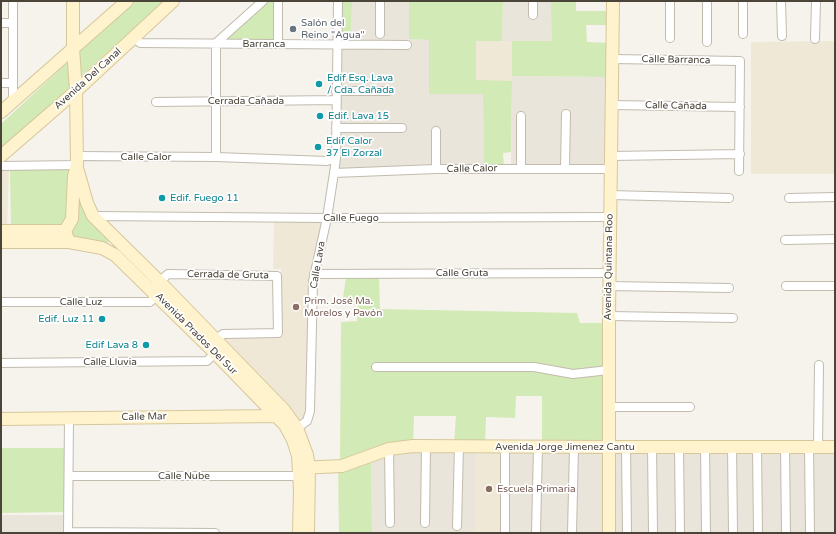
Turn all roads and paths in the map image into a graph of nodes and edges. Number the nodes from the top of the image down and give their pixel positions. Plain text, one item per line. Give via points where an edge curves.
1 (13, 1) edge
2 (73, 1) edge
3 (127, 1) edge
4 (173, 1) edge
5 (264, 1) edge
6 (278, 1) edge
7 (338, 1) edge
8 (380, 1) edge
9 (533, 1) edge
10 (613, 1) edge
11 (670, 1) edge
12 (707, 1) edge
13 (743, 1) edge
14 (781, 1) edge
15 (816, 1) edge
16 (533, 15) dead end
17 (1, 23) edge
18 (13, 23) junction
19 (380, 34) dead end
20 (743, 34) dead end
21 (782, 36) dead end
22 (134, 37) junction
23 (670, 38) dead end
24 (815, 39) dead end
25 (707, 42) dead end
26 (216, 44) junction
27 (278, 44) junction
28 (337, 44) junction
29 (407, 45) dead end
30 (73, 48) junction
31 (612, 59) junction
32 (1, 83) edge
33 (12, 83) junction
34 (336, 90) junction
35 (76, 91) junction
36 (389, 91) dead end
37 (336, 100) junction
38 (13, 101) junction
39 (216, 101) junction
40 (156, 102) dead end
41 (611, 105) junction
42 (740, 107) junction
43 (1, 112) edge
44 (566, 114) dead end
45 (521, 116) dead end
46 (336, 128) junction
47 (402, 128) dead end
48 (436, 131) dead end
49 (740, 154) junction
50 (1, 156) edge
51 (611, 156) junction
52 (216, 157) junction
53 (336, 158) junction
54 (77, 163) junction
55 (1, 166) edge
56 (521, 168) junction
57 (565, 168) junction
58 (436, 169) junction
59 (610, 169) junction
60 (739, 171) dead end
61 (334, 173) junction
62 (610, 195) junction
63 (835, 197) edge
64 (729, 198) dead end
65 (789, 198) dead end
66 (93, 216) junction
67 (610, 217) junction
68 (327, 218) junction
69 (1, 231) edge
70 (67, 236) junction
71 (835, 239) edge
72 (785, 240) dead end
73 (1, 242) edge
74 (119, 250) junction
75 (609, 273) junction
76 (314, 274) junction
77 (609, 286) junction
78 (786, 286) dead end
79 (835, 286) edge
80 (729, 288) dead end
81 (156, 289) junction
82 (1, 302) edge
83 (609, 316) junction
84 (733, 318) dead end
85 (213, 346) junction
86 (1, 363) edge
87 (819, 364) dead end
88 (376, 367) dead end
89 (609, 370) junction
90 (690, 406) dead end
91 (608, 407) junction
92 (280, 412) junction
93 (69, 418) junction
94 (1, 419) edge
95 (297, 428) junction
96 (426, 446) junction
97 (458, 446) junction
98 (505, 446) junction
99 (538, 447) junction
100 (574, 447) junction
101 (608, 447) junction
102 (626, 447) junction
103 (652, 447) junction
104 (679, 447) junction
105 (705, 447) junction
106 (732, 447) junction
107 (757, 447) junction
108 (785, 447) junction
109 (813, 447) junction
110 (835, 447) edge
111 (389, 449) junction
112 (302, 470) junction
113 (69, 476) junction
114 (390, 523) dead end
115 (425, 523) dead end
116 (457, 526) dead end
117 (68, 532) edge
118 (215, 533) edge
119 (299, 533) edge
120 (308, 533) edge
121 (505, 533) edge
122 (536, 533) edge
123 (572, 533) edge
124 (609, 533) edge
125 (627, 533) edge
126 (653, 533) edge
127 (680, 533) edge
128 (706, 533) edge
129 (733, 533) edge
130 (758, 533) edge
131 (786, 533) edge
132 (810, 533) edge

1 - 18 street
2 - 30 main road, Avenida Prados Del Sur
3 - 30 main road
4 - 22 main road, Avenida Del Canal
5 - 26 street
6 - 27 street
7 - 28 street, Calle Lava
8 - 19 street
9 - 16 street
10 - 31 main road, Avenida Quintana Roo
11 - 23 street
12 - 25 street
13 - 20 street
14 - 21 street
15 - 24 street
17 - 18 street
18 - 33 street
22 - 26 street via 140,43
22 - 35 main road, Avenida Del Canal
26 - 27 street, Barranca
26 - 39 street
27 - 28 street, Barranca
28 - 29 street, Barranca
28 - 34 street, Calle Lava
30 - 35 main road, Avenida Prados Del Sur
30 - 38 main road
31 - 41 main road, Avenida Quintana Roo
31 - 42 street, Calle Barranca via 740,61
32 - 33 street
33 - 38 street
34 - 36 street
34 - 37 street, Calle Lava
35 - 50 main road, Avenida Del Canal
35 - 54 main road, Avenida Prados Del Sur
37 - 39 street, Cerrada Cañada
37 - 46 street, Calle Lava
38 - 43 main road
39 - 40 street, Cerrada Cañada
39 - 52 street
41 - 42 street, Calle Cañada
41 - 51 main road, Avenida Quintana Roo
42 - 49 street
44 - 57 street
45 - 56 street
46 - 47 street
46 - 53 street, Calle Lava
48 - 58 street
49 - 51 street
49 - 60 street
51 - 59 main road, Avenida Quintana Roo
52 - 53 street, Calle Calor via 327,161
52 - 54 street, Calle Calor
53 - 61 street, Calle Lava
54 - 55 street, Calle Calor
54 - 66 main road, Avenida Prados Del Sur
54 - 70 main road, Avenida Prados Del Sur via 72,219
56 - 57 street, Calle Calor
56 - 58 street, Calle Calor
57 - 59 street, Calle Calor
58 - 61 street, Calle Calor
59 - 62 main road, Avenida Quintana Roo
61 - 68 street, Calle Lava
62 - 64 street
62 - 67 main road, Avenida Quintana Roo
63 - 65 street
66 - 68 street, Calle Fuego
66 - 74 main road, Avenida Prados Del Sur
67 - 68 street, Calle Fuego
67 - 75 main road, Avenida Quintana Roo
68 - 76 street, Calle Lava
69 - 70 main road
70 - 73 main road
70 - 74 main road, Avenida Prados Del Sur via 102,248
71 - 72 street
74 - 81 main road, Avenida Prados Del Sur
75 - 76 street, Calle Gruta
75 - 77 main road, Avenida Quintana Roo
76 - 95 street, Calle Lava via 310,411 307,421
77 - 80 street
77 - 83 main road, Avenida Quintana Roo
78 - 79 street
81 - 82 street, Calle Luz via 150,302
81 - 85 main road, Avenida Prados Del Sur
81 - 85 street, Cerrada de Gruta via 168,274 277,276 278,332 223,334
83 - 84 street
83 - 89 main road, Avenida Quintana Roo
85 - 86 street, Calle Lluvia via 207,361
85 - 92 main road, Avenida Prados Del Sur
87 - 109 street
88 - 89 street via 534,367 573,374
89 - 91 main road, Avenida Quintana Roo
90 - 91 street
91 - 101 main road, Avenida Quintana Roo
92 - 93 main road, Calle Mar
92 - 95 main road, Avenida Prados Del Sur
92 - 112 main road, Avenida Prados Del Sur via 293,440
93 - 94 main road, Calle Mar
93 - 113 street
95 - 112 main road, Avenida Prados Del Sur via 307,455
96 - 97 main road, Avenida Jorge Jimenez Cantu
96 - 111 main road, Avenida Jorge Jimenez Cantu
96 - 115 street
97 - 98 main road, Avenida Jorge Jimenez Cantu
97 - 116 street
98 - 99 main road, Avenida Jorge Jimenez Cantu
98 - 121 street
99 - 100 main road, Avenida Jorge Jimenez Cantu
99 - 122 street
100 - 101 main road, Avenida Jorge Jimenez Cantu
100 - 123 street
101 - 102 main road, Avenida Jorge Jimenez Cantu
101 - 124 main road, Avenida Quintana Roo
102 - 103 main road, Avenida Jorge Jimenez Cantu
102 - 125 street
103 - 104 main road, Avenida Jorge Jimenez Cantu
103 - 126 street
104 - 105 main road, Avenida Jorge Jimenez Cantu
104 - 127 street
105 - 106 main road, Avenida Jorge Jimenez Cantu
105 - 128 street
106 - 107 main road, Avenida Jorge Jimenez Cantu
106 - 129 street
107 - 108 main road, Avenida Jorge Jimenez Cantu
107 - 130 street
108 - 109 main road, Avenida Jorge Jimenez Cantu
108 - 131 street
109 - 110 main road, Avenida Jorge Jimenez Cantu
109 - 132 street
111 - 112 main road, Avenida Jorge Jimenez Cantu via 342,466
111 - 114 street
112 - 113 street, Calle Nube
112 - 119 main road, Avenida Prados Del Sur
112 - 120 main road, Avenida Prados Del Sur
113 - 117 street
117 - 118 street

